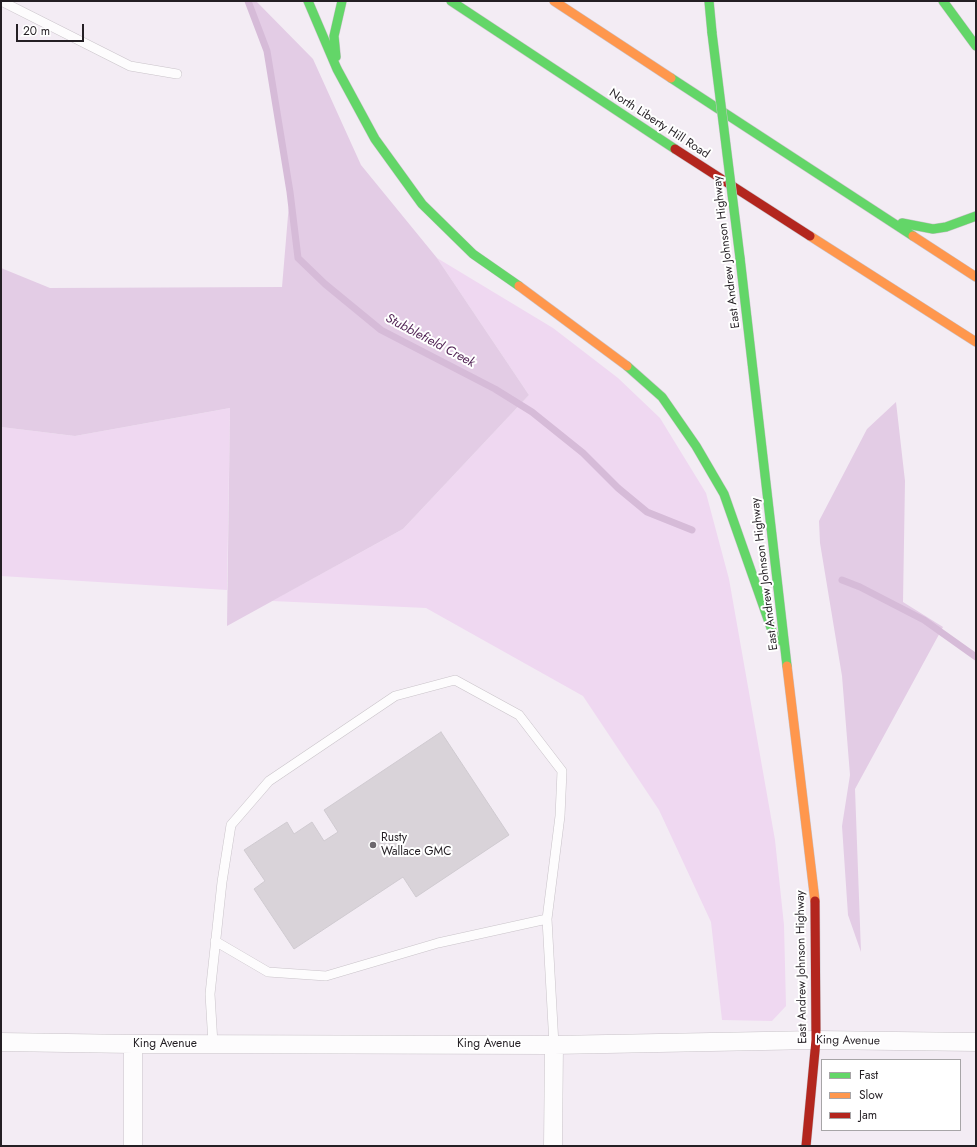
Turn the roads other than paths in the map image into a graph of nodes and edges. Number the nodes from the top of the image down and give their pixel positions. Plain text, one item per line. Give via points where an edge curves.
1 (1, 1) edge
2 (308, 1) edge
3 (342, 1) edge
4 (451, 1) edge
5 (554, 1) edge
6 (943, 1) edge
7 (711, 3) edge
8 (976, 46) edge
9 (337, 69) junction
10 (177, 74) dead end
11 (976, 216) edge
12 (889, 219) junction
13 (976, 277) edge
14 (976, 342) edge
15 (789, 681) junction
16 (547, 919) junction
17 (215, 940) junction
18 (816, 1040) junction
19 (1, 1042) edge
20 (976, 1042) edge
21 (133, 1044) junction
22 (213, 1044) junction
23 (554, 1044) junction
24 (133, 1146) edge
25 (553, 1146) edge
26 (806, 1146) edge

1 - 10 lane via 130,66
2 - 9 main road
3 - 9 main road via 334,36
4 - 14 main road, North Liberty Hill Road via 668,145
5 - 12 main road
6 - 8 main road
7 - 15 main road, East Andrew Johnson Highway, bridge via 712,34
9 - 15 main road via 375,139 422,204 473,254 616,356 662,397 696,446 724,494
11 - 12 main road via 933,229
12 - 13 main road
15 - 18 main road, East Andrew Johnson Highway via 815,903
16 - 17 lane via 438,943 326,976 268,972
16 - 17 lane via 560,816 562,771 519,715 455,680 395,696 269,781 231,825
16 - 23 lane
17 - 22 lane via 210,994
18 - 20 street, King Avenue
18 - 23 street, King Avenue
18 - 26 main road, East Andrew Johnson Highway
19 - 21 street, King Avenue
21 - 22 street, King Avenue
21 - 24 street
22 - 23 street, King Avenue
23 - 25 street

